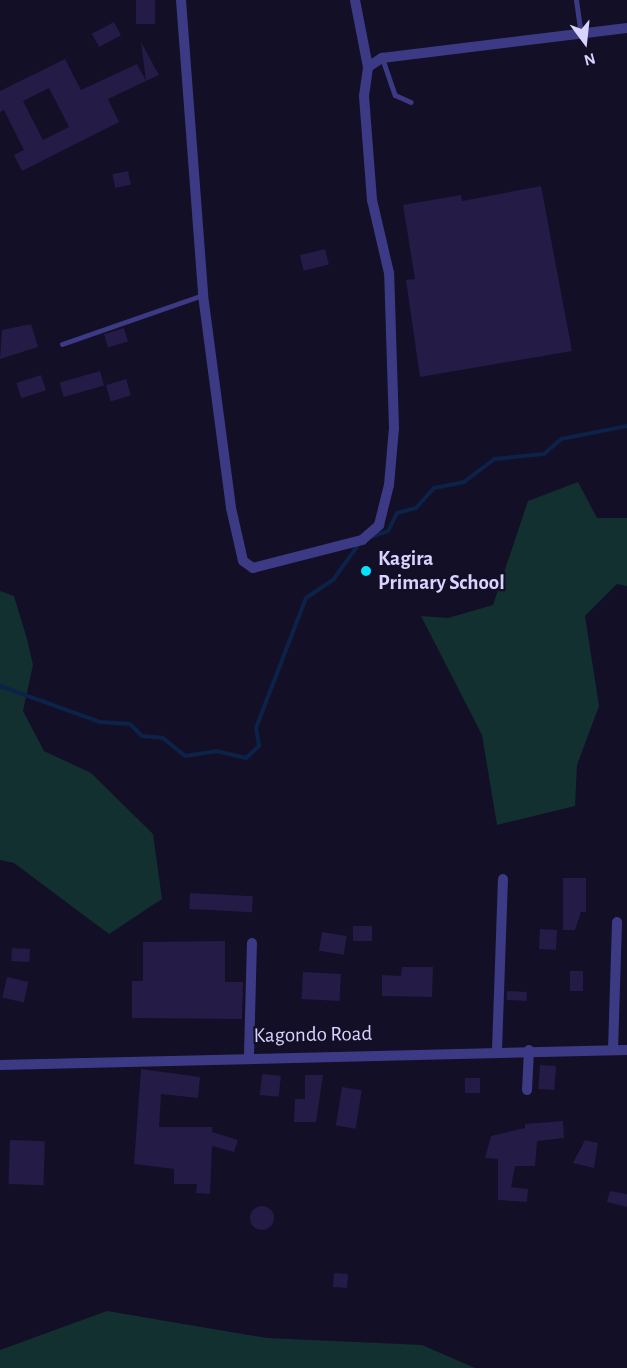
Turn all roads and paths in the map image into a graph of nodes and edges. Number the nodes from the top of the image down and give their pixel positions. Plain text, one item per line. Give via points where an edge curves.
1 (181, 0) edge
2 (355, 0) edge
3 (576, 0) edge
4 (627, 28) edge
5 (581, 34) junction
6 (381, 58) junction
7 (368, 67) junction
8 (411, 102) dead end
9 (203, 295) junction
10 (62, 344) dead end
11 (503, 879) dead end
12 (617, 922) dead end
13 (252, 943) dead end
14 (497, 1050) junction
15 (529, 1050) junction
16 (613, 1050) junction
17 (627, 1050) edge
18 (249, 1055) junction
19 (0, 1065) edge
20 (527, 1090) dead end

1 - 9 street
2 - 7 street
3 - 5 lane
4 - 5 street
5 - 6 street
6 - 7 street
6 - 8 lane via 395,95
7 - 9 street via 364,96 372,200 389,273 394,428 383,516 362,540 253,568 243,561 231,508
9 - 10 lane
11 - 14 street
12 - 16 street
13 - 18 street
14 - 15 street, Kagondo Road
14 - 18 street, Kagondo Road
15 - 16 street, Kagondo Road
15 - 20 street
16 - 17 street, Kagondo Road
18 - 19 street, Kagondo Road

